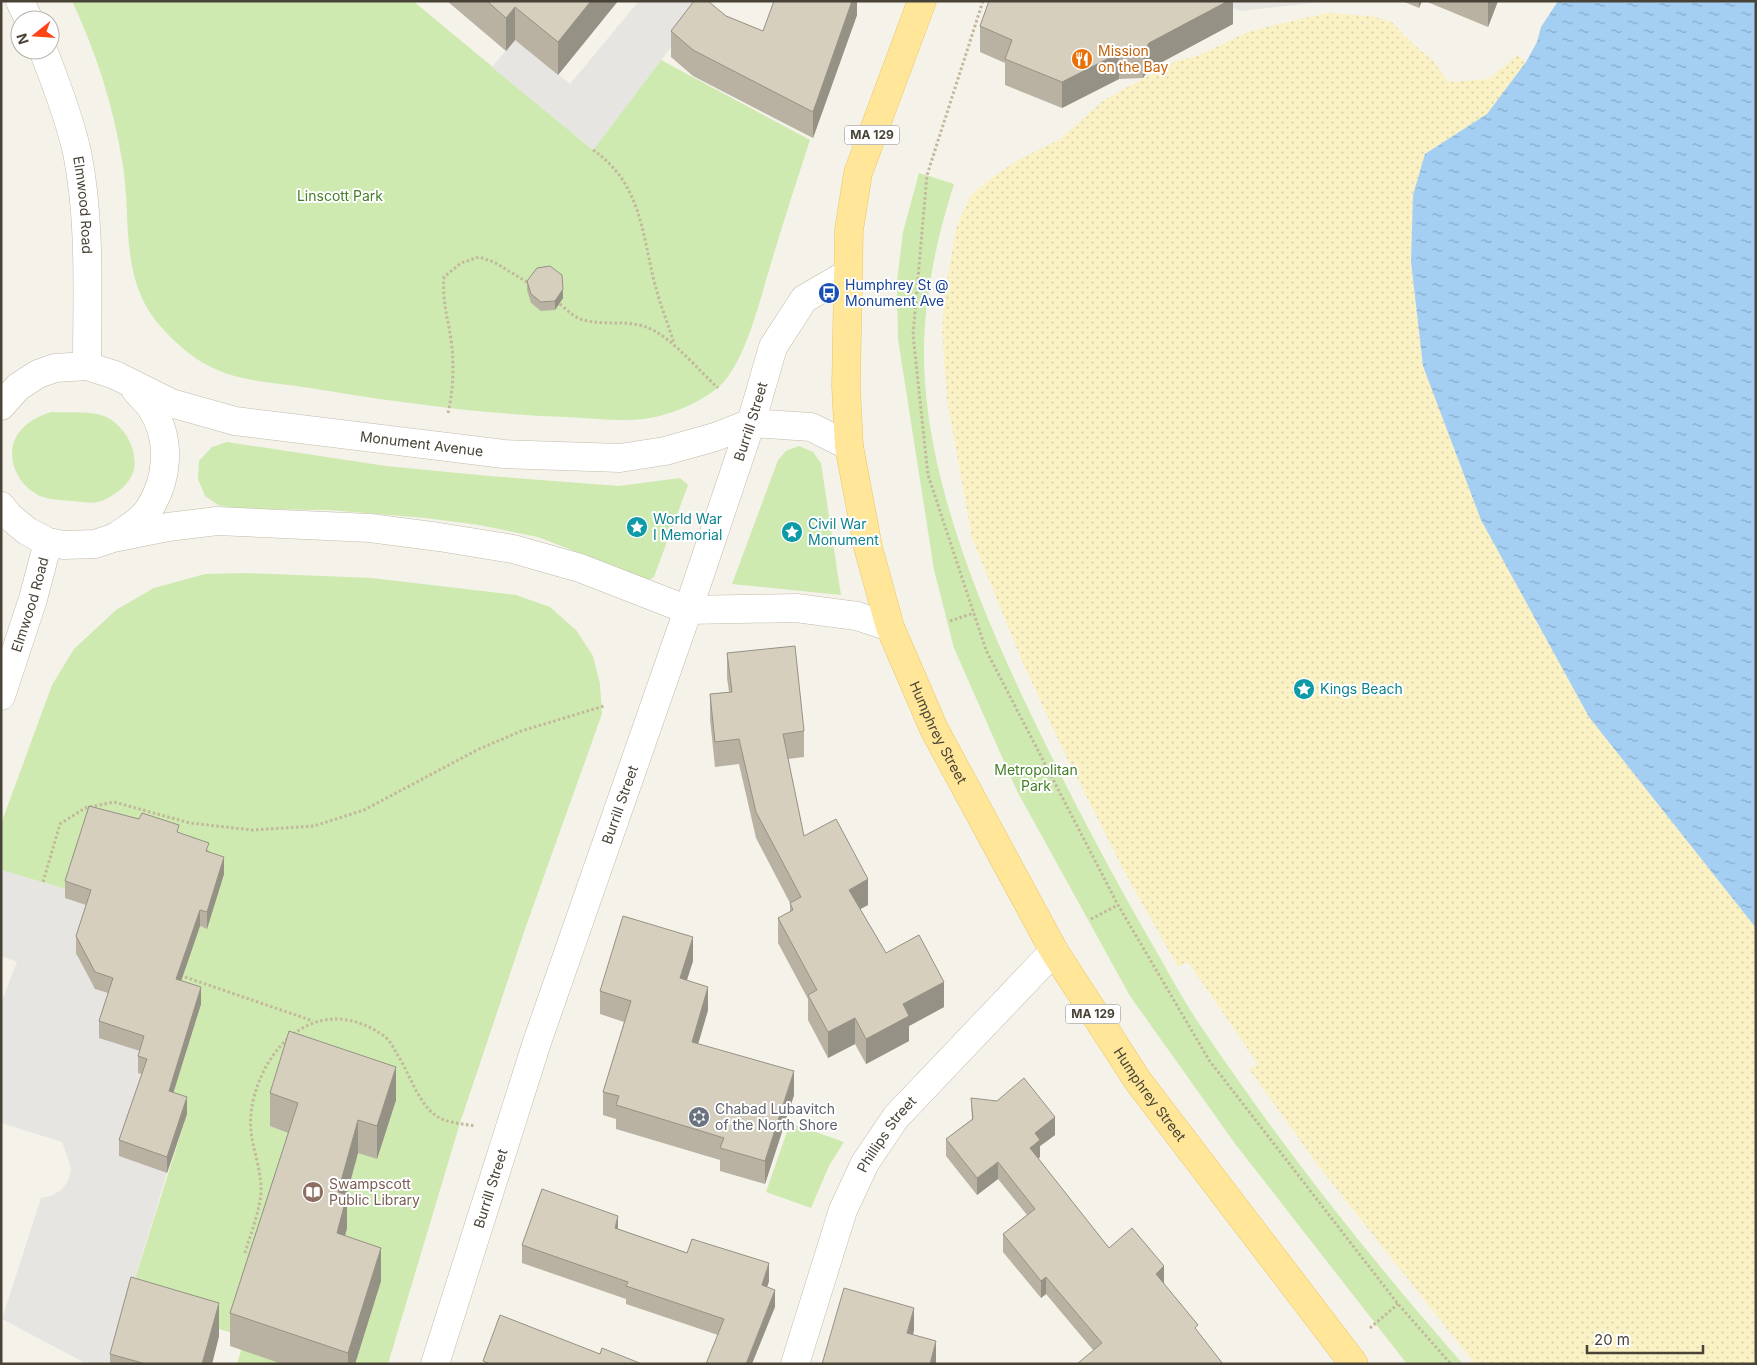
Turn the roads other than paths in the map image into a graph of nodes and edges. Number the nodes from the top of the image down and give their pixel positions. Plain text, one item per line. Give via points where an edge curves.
1 (922, 1) edge
2 (48, 60) edge
3 (847, 274) junction
4 (87, 366) junction
5 (131, 385) junction
6 (7, 393) edge
7 (751, 423) junction
8 (849, 446) junction
9 (1, 506) edge
10 (113, 538) junction
11 (48, 542) junction
12 (688, 610) junction
13 (890, 627) junction
14 (1, 696) edge
15 (1054, 951) junction
16 (435, 1364) edge
17 (795, 1364) edge
18 (1354, 1364) edge

1 - 3 main road, Humphrey Street / MA 129 via 858,173 849,230
2 - 4 street, Elmwood Road via 77,152 84,203 88,261
3 - 7 street, Burrill Street via 804,299 773,347
3 - 8 main road, Humphrey Street / MA 129
4 - 5 street, Monument Avenue via 115,375
4 - 6 street, Monument Avenue via 55,368 38,374
5 - 7 street, Monument Avenue via 171,403 235,421 504,454 620,458 664,451
5 - 10 street via 152,408 160,424 165,465 161,484 146,512 138,522
7 - 8 street, Monument Avenue via 811,427
7 - 12 street, Burrill Street
8 - 13 main road, Humphrey Street / MA 129 via 868,547
9 - 11 street via 27,531
10 - 11 street via 81,546
10 - 12 street via 168,527 217,522 370,528 513,550 580,568
11 - 14 street, Elmwood Road
12 - 13 street via 796,608 857,616
12 - 16 street, Burrill Street via 508,1133
13 - 15 main road, Humphrey Street / MA 129 via 934,729
15 - 17 street, Phillips Street via 896,1117 865,1163 843,1210
15 - 18 main road, Humphrey Street / MA 129 via 1138,1081

